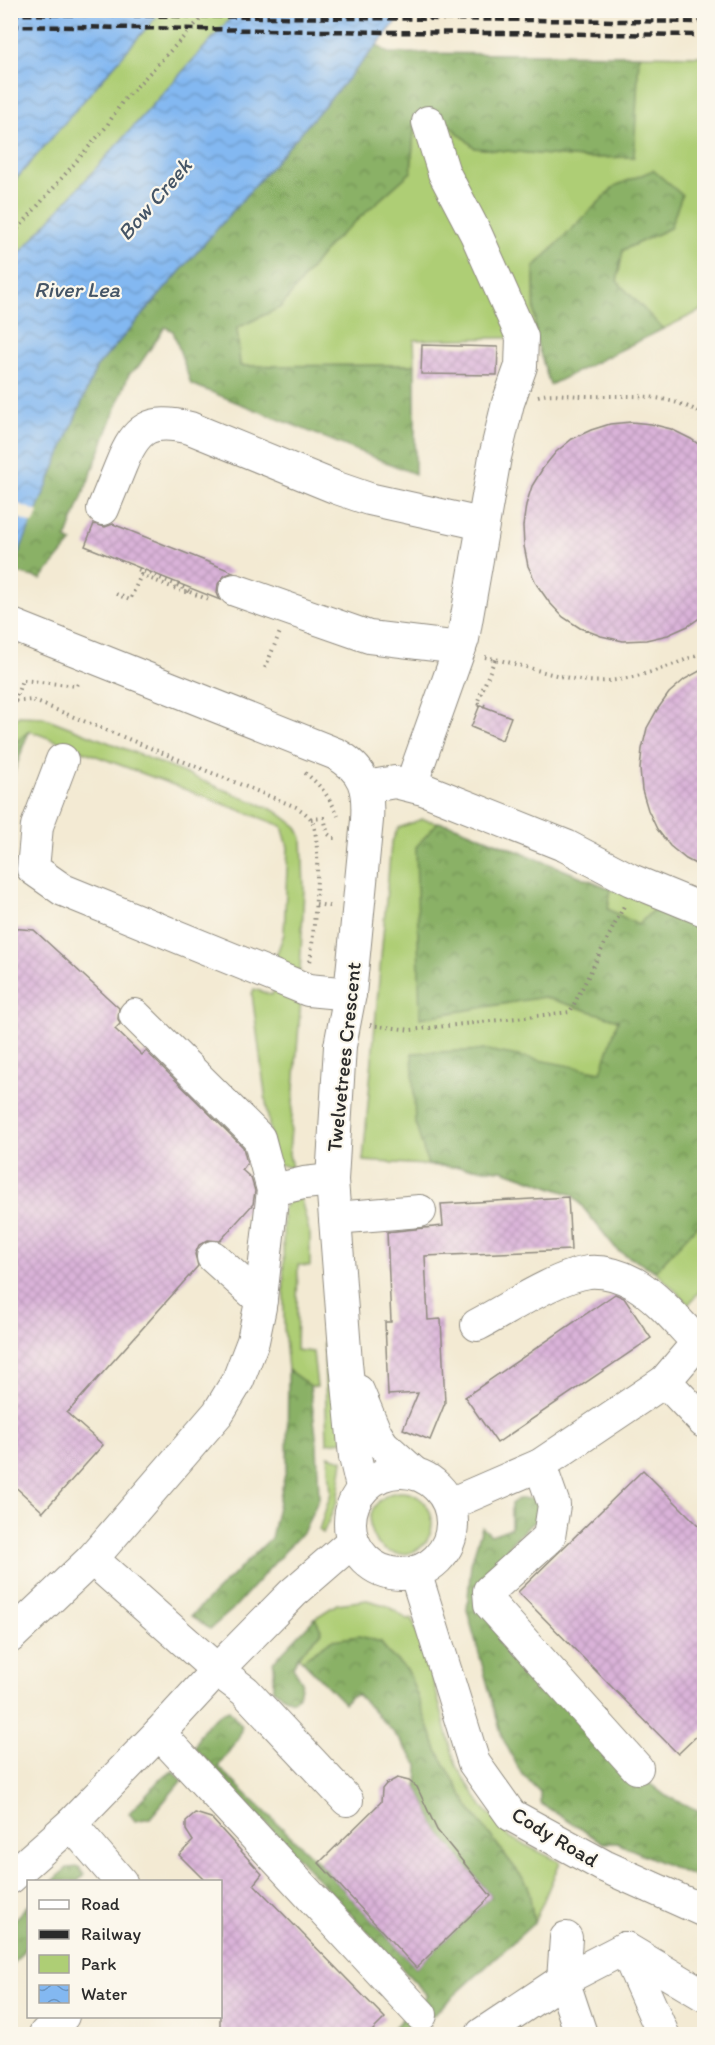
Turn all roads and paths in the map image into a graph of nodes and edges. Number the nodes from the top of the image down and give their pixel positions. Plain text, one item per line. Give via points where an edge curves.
1 (209, 10) edge
2 (428, 122) dead end
3 (10, 238) edge
4 (508, 404) junction
5 (705, 414) edge
6 (103, 509) dead end
7 (482, 524) junction
8 (135, 568) dead end
9 (235, 590) dead end
10 (116, 594) dead end
11 (289, 609) junction
12 (13, 625) edge
13 (459, 651) junction
14 (705, 652) edge
15 (495, 659) junction
16 (265, 668) dead end
17 (77, 686) dead end
18 (13, 702) edge
19 (485, 706) dead end
20 (62, 760) dead end
21 (411, 785) junction
22 (366, 787) junction
23 (311, 819) junction
24 (341, 838) dead end
25 (631, 880) junction
26 (316, 904) junction
27 (331, 907) dead end
28 (705, 910) edge
29 (309, 973) dead end
30 (347, 1008) junction
31 (135, 1015) dead end
32 (332, 1180) junction
33 (273, 1190) junction
34 (420, 1211) dead end
35 (335, 1218) junction
36 (213, 1257) dead end
37 (261, 1300) junction
38 (477, 1325) dead end
39 (701, 1339) edge
40 (346, 1363) junction
41 (665, 1381) junction
42 (705, 1422) edge
43 (540, 1465) junction
44 (413, 1472) junction
45 (362, 1487) junction
46 (450, 1504) junction
47 (353, 1541) junction
48 (92, 1559) junction
49 (415, 1572) junction
50 (10, 1637) edge
51 (217, 1670) junction
52 (159, 1733) junction
53 (637, 1768) dead end
54 (348, 1800) dead end
55 (71, 1824) junction
56 (10, 1878) edge
57 (120, 1880) edge
58 (705, 1911) edge
59 (566, 1938) dead end
60 (625, 1948) junction
61 (564, 1980) junction
62 (705, 1995) edge
63 (421, 2015) dead end
64 (61, 2018) edge
65 (45, 2034) edge
66 (482, 2034) edge
67 (581, 2034) edge
68 (663, 2034) edge

1 - 3 path via 122,102 106,127
2 - 4 street via 444,174 522,337 521,366
4 - 5 path via 550,393 661,397
4 - 7 street
6 - 7 street via 130,444 151,426 166,424 190,428 369,499
7 - 13 street
8 - 10 path via 190,592 141,575 130,600
9 - 11 street
11 - 13 street via 369,637
11 - 16 path
12 - 22 street via 336,754 354,768
13 - 15 path
13 - 21 street
14 - 15 path via 635,676 602,681 580,680
15 - 19 path via 477,703
17 - 18 path via 22,680
18 - 23 path via 32,700 296,807
20 - 30 street via 37,826 33,869 63,890
21 - 22 street via 395,782
21 - 25 street via 566,846
22 - 30 street, Twelvetrees Crescent via 367,820
23 - 24 path via 324,818 328,834
23 - 26 path via 316,837
25 - 28 street
25 - 30 path via 629,896 570,1012 411,1030
26 - 27 path
26 - 29 path
30 - 32 street, Twelvetrees Crescent via 340,1046
31 - 33 street via 259,1138
32 - 33 street
32 - 35 street, Twelvetrees Crescent
33 - 37 street
34 - 35 street
35 - 40 street, Twelvetrees Crescent
36 - 37 street
37 - 48 street via 253,1341 238,1380 218,1413
38 - 39 street via 559,1281 590,1272 612,1274 634,1284
39 - 41 street
40 - 44 street, Twelvetrees Crescent via 380,1439
40 - 45 street, Twelvetrees Crescent
41 - 42 street
41 - 43 street
43 - 46 street
43 - 53 street via 554,1505 549,1537 489,1591 489,1604
44 - 45 street via 386,1473
44 - 46 street via 436,1484
45 - 47 street via 349,1522
46 - 49 street via 452,1529 443,1553
47 - 49 street via 363,1557 378,1569 396,1574
47 - 51 street via 293,1593
48 - 50 street
48 - 51 street
49 - 58 street, Cody Road via 474,1763 511,1815 604,1866
51 - 52 street
51 - 54 street via 245,1691
52 - 55 street
52 - 63 street
55 - 56 street
55 - 57 street
59 - 61 street
60 - 61 street
60 - 62 street
60 - 68 street
61 - 66 street
61 - 67 street
64 - 65 street

